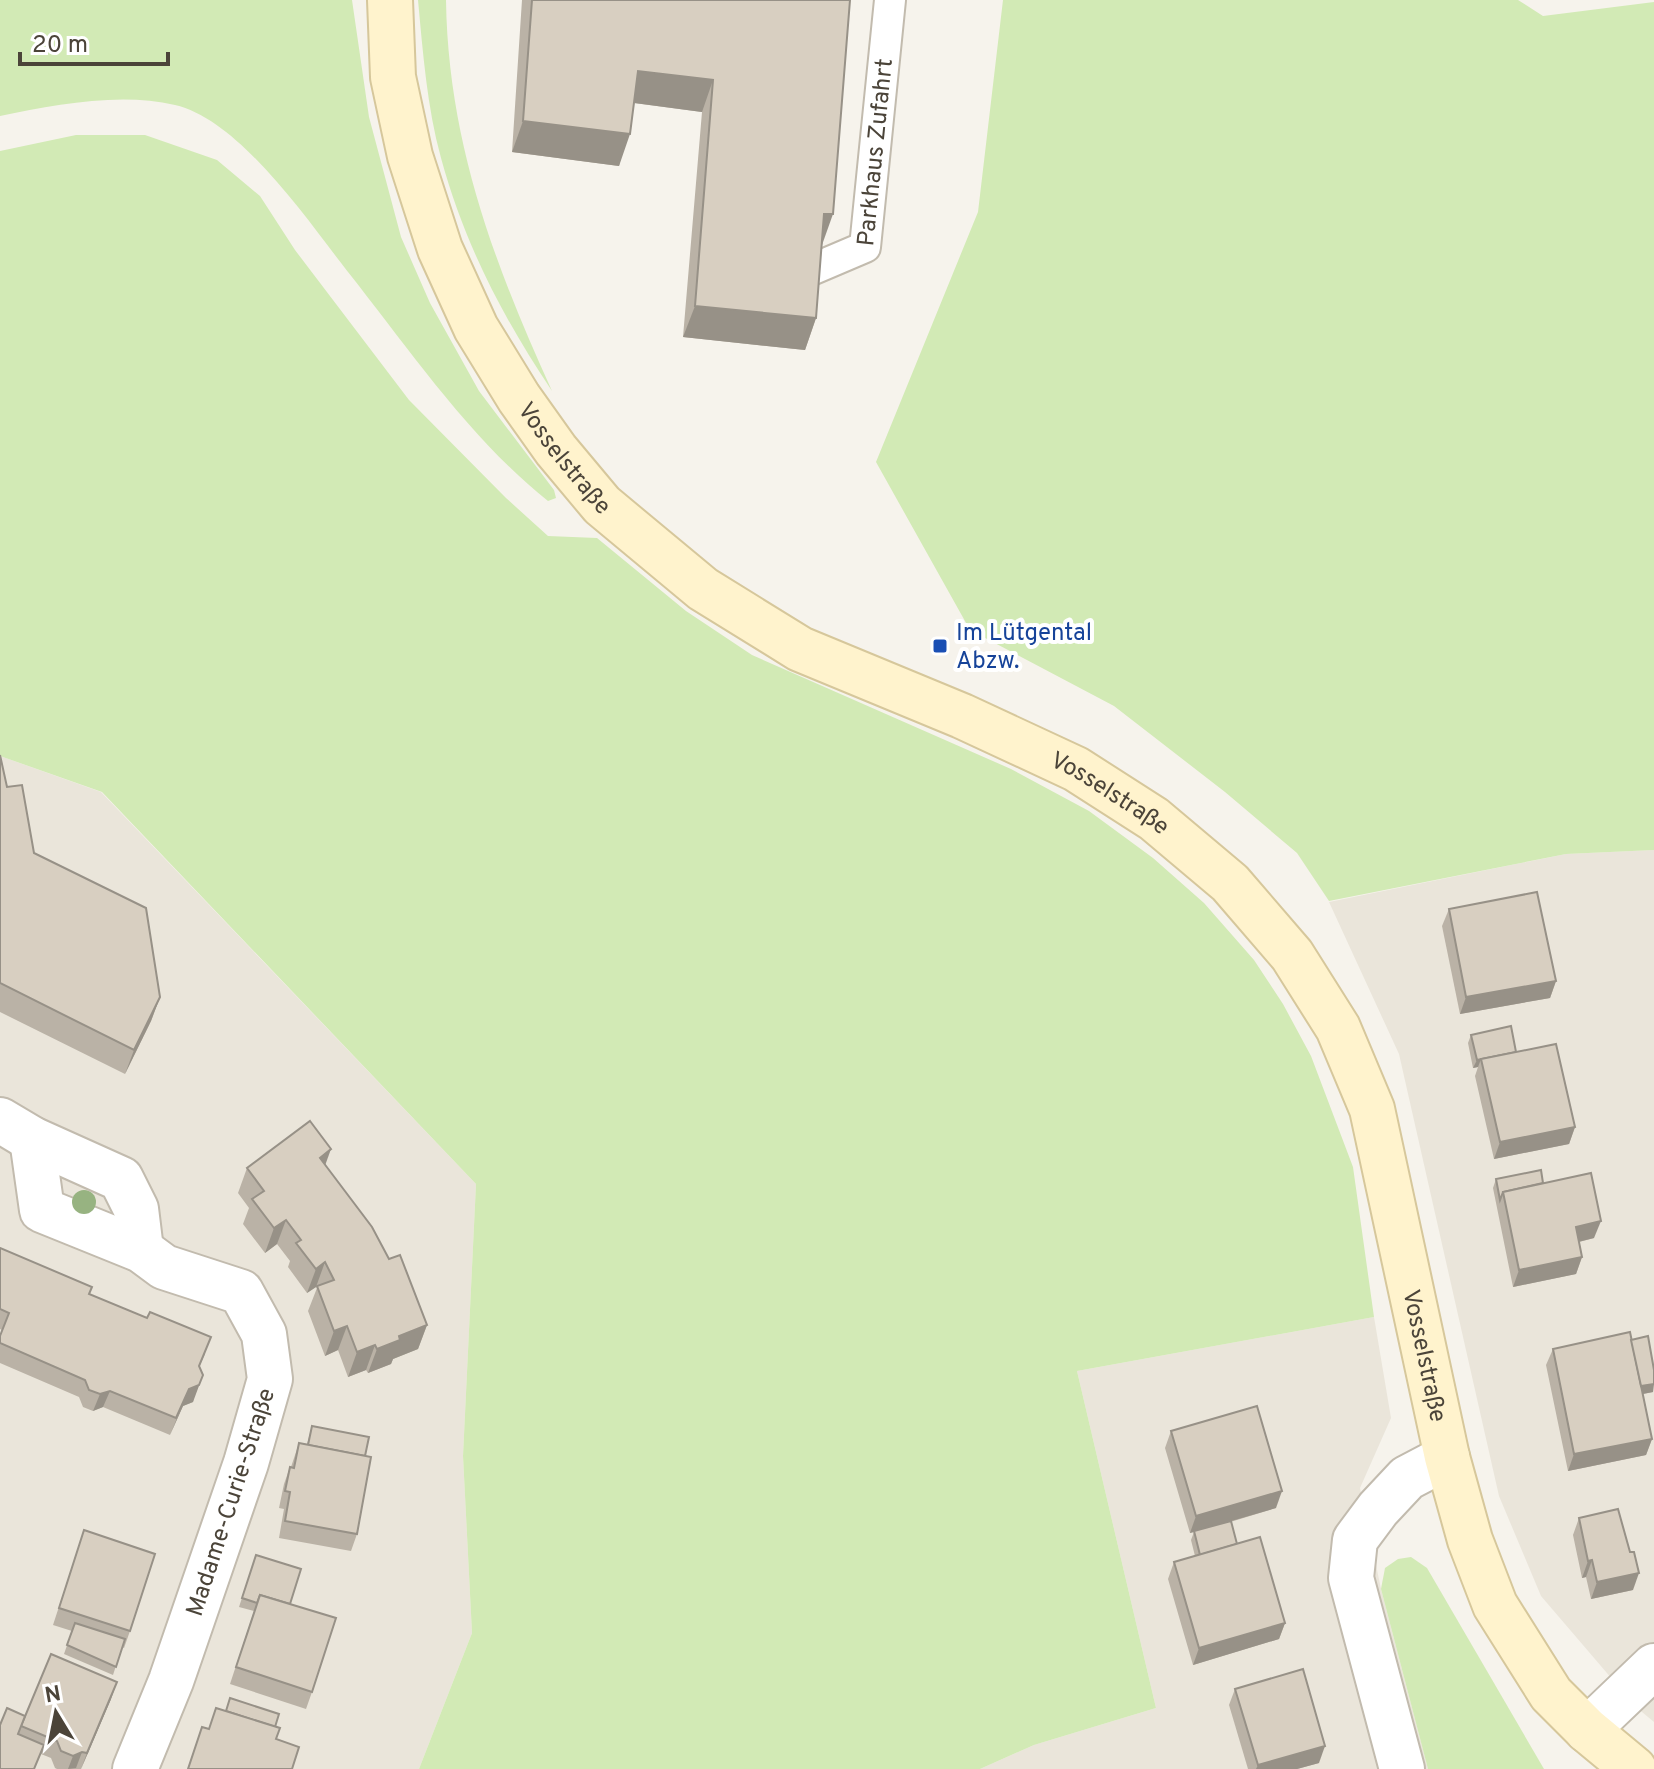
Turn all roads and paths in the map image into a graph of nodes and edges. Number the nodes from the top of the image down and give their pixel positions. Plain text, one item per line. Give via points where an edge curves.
1 (390, 0) edge
2 (890, 0) edge
3 (811, 270) edge
4 (16, 1129) edge
5 (141, 1250) junction
6 (1447, 1457) junction
7 (1654, 1666) edge
8 (1587, 1730) junction
9 (135, 1769) edge
10 (1402, 1769) edge
11 (1634, 1769) edge

1 - 6 street, Vosselstraße via 393,77 410,156 440,249 476,328 519,398 602,505 703,589 800,649 1076,769 1154,819 1230,883 1292,955 1338,1028 1372,1109
2 - 3 lane, Parkhaus Zufahrt via 865,247
4 - 5 street, Madame-Curie-Straße via 121,1179 136,1209
4 - 5 street, Madame-Curie-Straße via 42,1210
5 - 9 street, Madame-Curie-Straße via 164,1267 241,1292 264,1334 270,1379 171,1681
6 - 8 street, Vosselstraße via 1495,1605 1551,1694
6 - 10 street via 1407,1478 1355,1540 1351,1578
7 - 8 street
8 - 11 street, Vosselstraße

